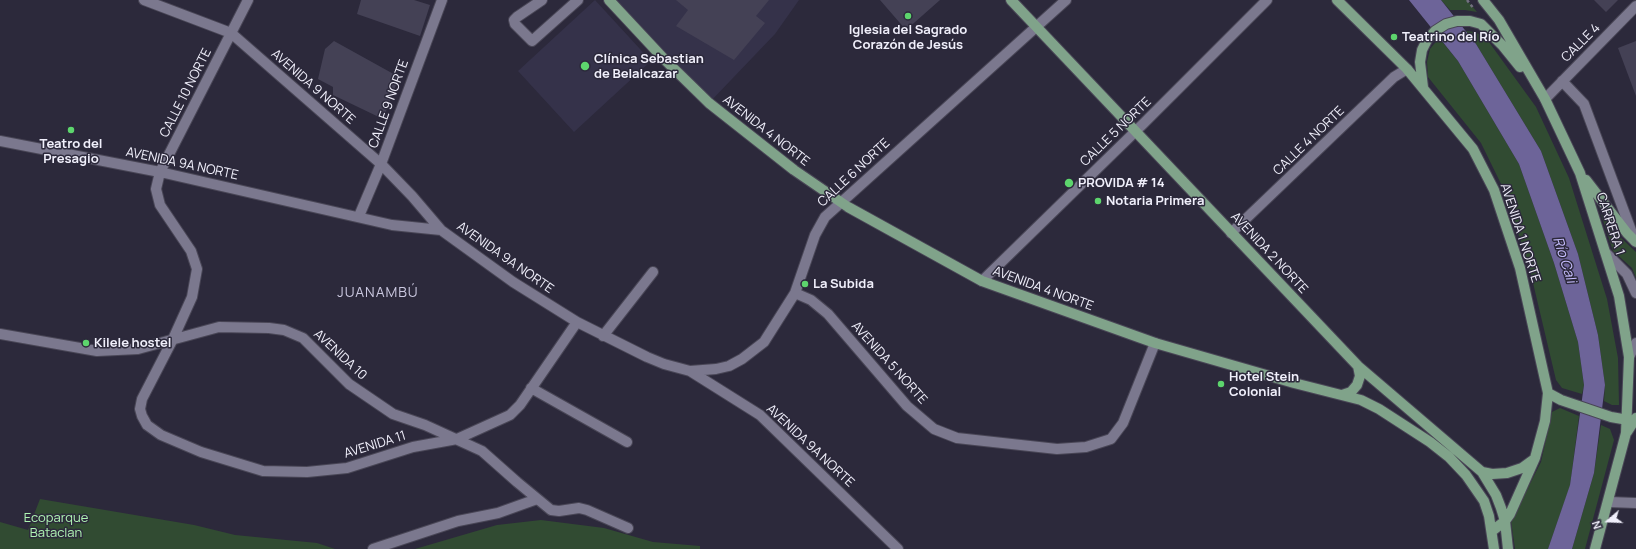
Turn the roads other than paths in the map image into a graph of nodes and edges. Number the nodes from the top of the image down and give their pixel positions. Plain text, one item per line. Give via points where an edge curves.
1 (144, 0) edge
2 (248, 0) edge
3 (442, 0) edge
4 (609, 0) edge
5 (1011, 0) edge
6 (1066, 0) edge
7 (1267, 0) edge
8 (1337, 0) edge
9 (1483, 0) edge
10 (1492, 0) edge
11 (538, 1) edge
12 (572, 2) edge
13 (1636, 6) edge
14 (1036, 27) junction
15 (231, 33) junction
16 (1407, 69) junction
17 (1562, 81) junction
18 (1423, 87) junction
19 (1544, 99) junction
20 (1135, 132) junction
21 (0, 141) edge
22 (381, 164) junction
23 (160, 172) junction
24 (1580, 173) junction
25 (840, 202) junction
26 (359, 216) junction
27 (441, 230) junction
28 (1231, 233) junction
29 (1635, 242) edge
30 (1606, 254) junction
31 (654, 272) dead end
32 (982, 281) junction
33 (795, 292) junction
34 (1636, 293) edge
35 (577, 322) junction
36 (0, 334) edge
37 (603, 336) junction
38 (173, 339) junction
39 (1154, 343) junction
40 (1636, 343) edge
41 (1629, 357) junction
42 (1358, 366) junction
43 (690, 371) junction
44 (532, 388) junction
45 (1548, 393) junction
46 (1342, 395) junction
47 (1636, 413) edge
48 (142, 416) joint
49 (1632, 419) edge
50 (456, 439) junction
51 (628, 442) dead end
52 (1535, 458) junction
53 (1482, 472) junction
54 (537, 499) junction
55 (1609, 502) junction
56 (1636, 504) edge
57 (1505, 521) junction
58 (628, 528) dead end
59 (1492, 531) junction
60 (373, 549) edge
61 (898, 549) edge
62 (1494, 549) edge
63 (1508, 549) edge
64 (1595, 549) edge

1 - 15 street, AVENIDA 9 NORTE
2 - 15 street, CALLE 10 NORTE
3 - 22 street, CALLE 9 NORTE
4 - 25 main road, AVENIDA 4 NORTE via 709,103 794,170
5 - 14 main road, AVENIDA 2 NORTE
6 - 14 street, CALLE 6 NORTE
7 - 20 street, CALLE 5 NORTE
8 - 16 main road, AVENIDA 1 NORTE
9 - 19 main road, CARRERA 1 via 1499,20
10 - 19 main road
11 - 12 street via 514,20 532,41
13 - 17 street, CALLE 4
14 - 20 main road, AVENIDA 2 NORTE
14 - 25 street, CALLE 6 NORTE
15 - 22 street, AVENIDA 9 NORTE
15 - 23 street, CALLE 10 NORTE
16 - 18 main road, AVENIDA 1 NORTE
16 - 28 street, CALLE 4 NORTE via 1394,77
17 - 19 street, CALLE 4
17 - 29 street via 1584,104
18 - 19 main road via 1420,62 1427,40 1446,24 1470,21 1481,24 1503,46
18 - 45 main road, AVENIDA 1 NORTE via 1474,149 1494,190 1520,268
19 - 24 main road, CARRERA 1
20 - 28 main road, AVENIDA 2 NORTE
20 - 32 street, CALLE 5 NORTE
21 - 23 street, AVENIDA 9A NORTE
22 - 26 street, CALLE 9 NORTE
22 - 27 street, AVENIDA 9 NORTE
23 - 26 street, AVENIDA 9A NORTE
23 - 38 street, CALLE 10 NORTE via 156,189 160,205 191,251 197,270 192,297
24 - 29 main road
24 - 30 main road, CARRERA 1
25 - 32 main road, AVENIDA 4 NORTE
25 - 33 street, CALLE 6 NORTE via 825,217 815,235
26 - 27 street, AVENIDA 9A NORTE via 392,225
27 - 35 street, AVENIDA 9A NORTE via 513,282
28 - 42 main road, AVENIDA 2 NORTE
30 - 34 street via 1627,274
30 - 41 main road, CARRERA 1 via 1619,296
31 - 37 street
32 - 39 main road, AVENIDA 4 NORTE
33 - 39 street, AVENIDA 5 NORTE via 811,300 828,314 906,406 934,428 957,438 1057,449 1086,447 1111,439 1123,423
33 - 43 street, CALLE 6 NORTE via 776,326 753,352 729,366
35 - 37 street, AVENIDA 9A NORTE
35 - 44 street, AVENIDA 11
36 - 38 street, AVENIDA 10 via 97,351 138,349
37 - 43 street, AVENIDA 9A NORTE via 664,364
38 - 48 street, CALLE 10 NORTE via 142,399
38 - 50 street, AVENIDA 10 via 219,327 284,330 303,338 349,384 393,414
39 - 46 main road, AVENIDA 4 NORTE
40 - 41 street
41 - 49 main road, CARRERA 1
42 - 46 main road via 1360,376 1357,385 1351,392
42 - 53 main road, AVENIDA 2 NORTE
43 - 61 street, AVENIDA 9A NORTE via 760,415
44 - 50 street, AVENIDA 11 via 510,415
44 - 51 street
45 - 49 main road via 1611,417
45 - 52 main road, AVENIDA 1 NORTE via 1545,421
46 - 59 main road, AVENIDA 4 NORTE via 1362,400 1379,409 1449,457 1478,492 1489,516
47 - 49 main road
48 - 50 street, AVENIDA 11 via 147,425 162,435 201,452 263,471 308,472 347,468 413,447
49 - 55 main road, CARRERA 1 via 1626,433
50 - 54 street, AVENIDA 10 via 482,451
52 - 53 main road via 1522,468 1507,473
52 - 57 main road, AVENIDA 1 NORTE
53 - 57 main road, AVENIDA 2 NORTE via 1496,495
54 - 58 street, AVENIDA 10 via 551,510 579,508
54 - 60 street via 498,513 458,521
55 - 56 street
55 - 64 main road, CARRERA 1
57 - 59 main road
57 - 63 main road, AVENIDA 2 NORTE
59 - 62 main road, AVENIDA 4 NORTE

